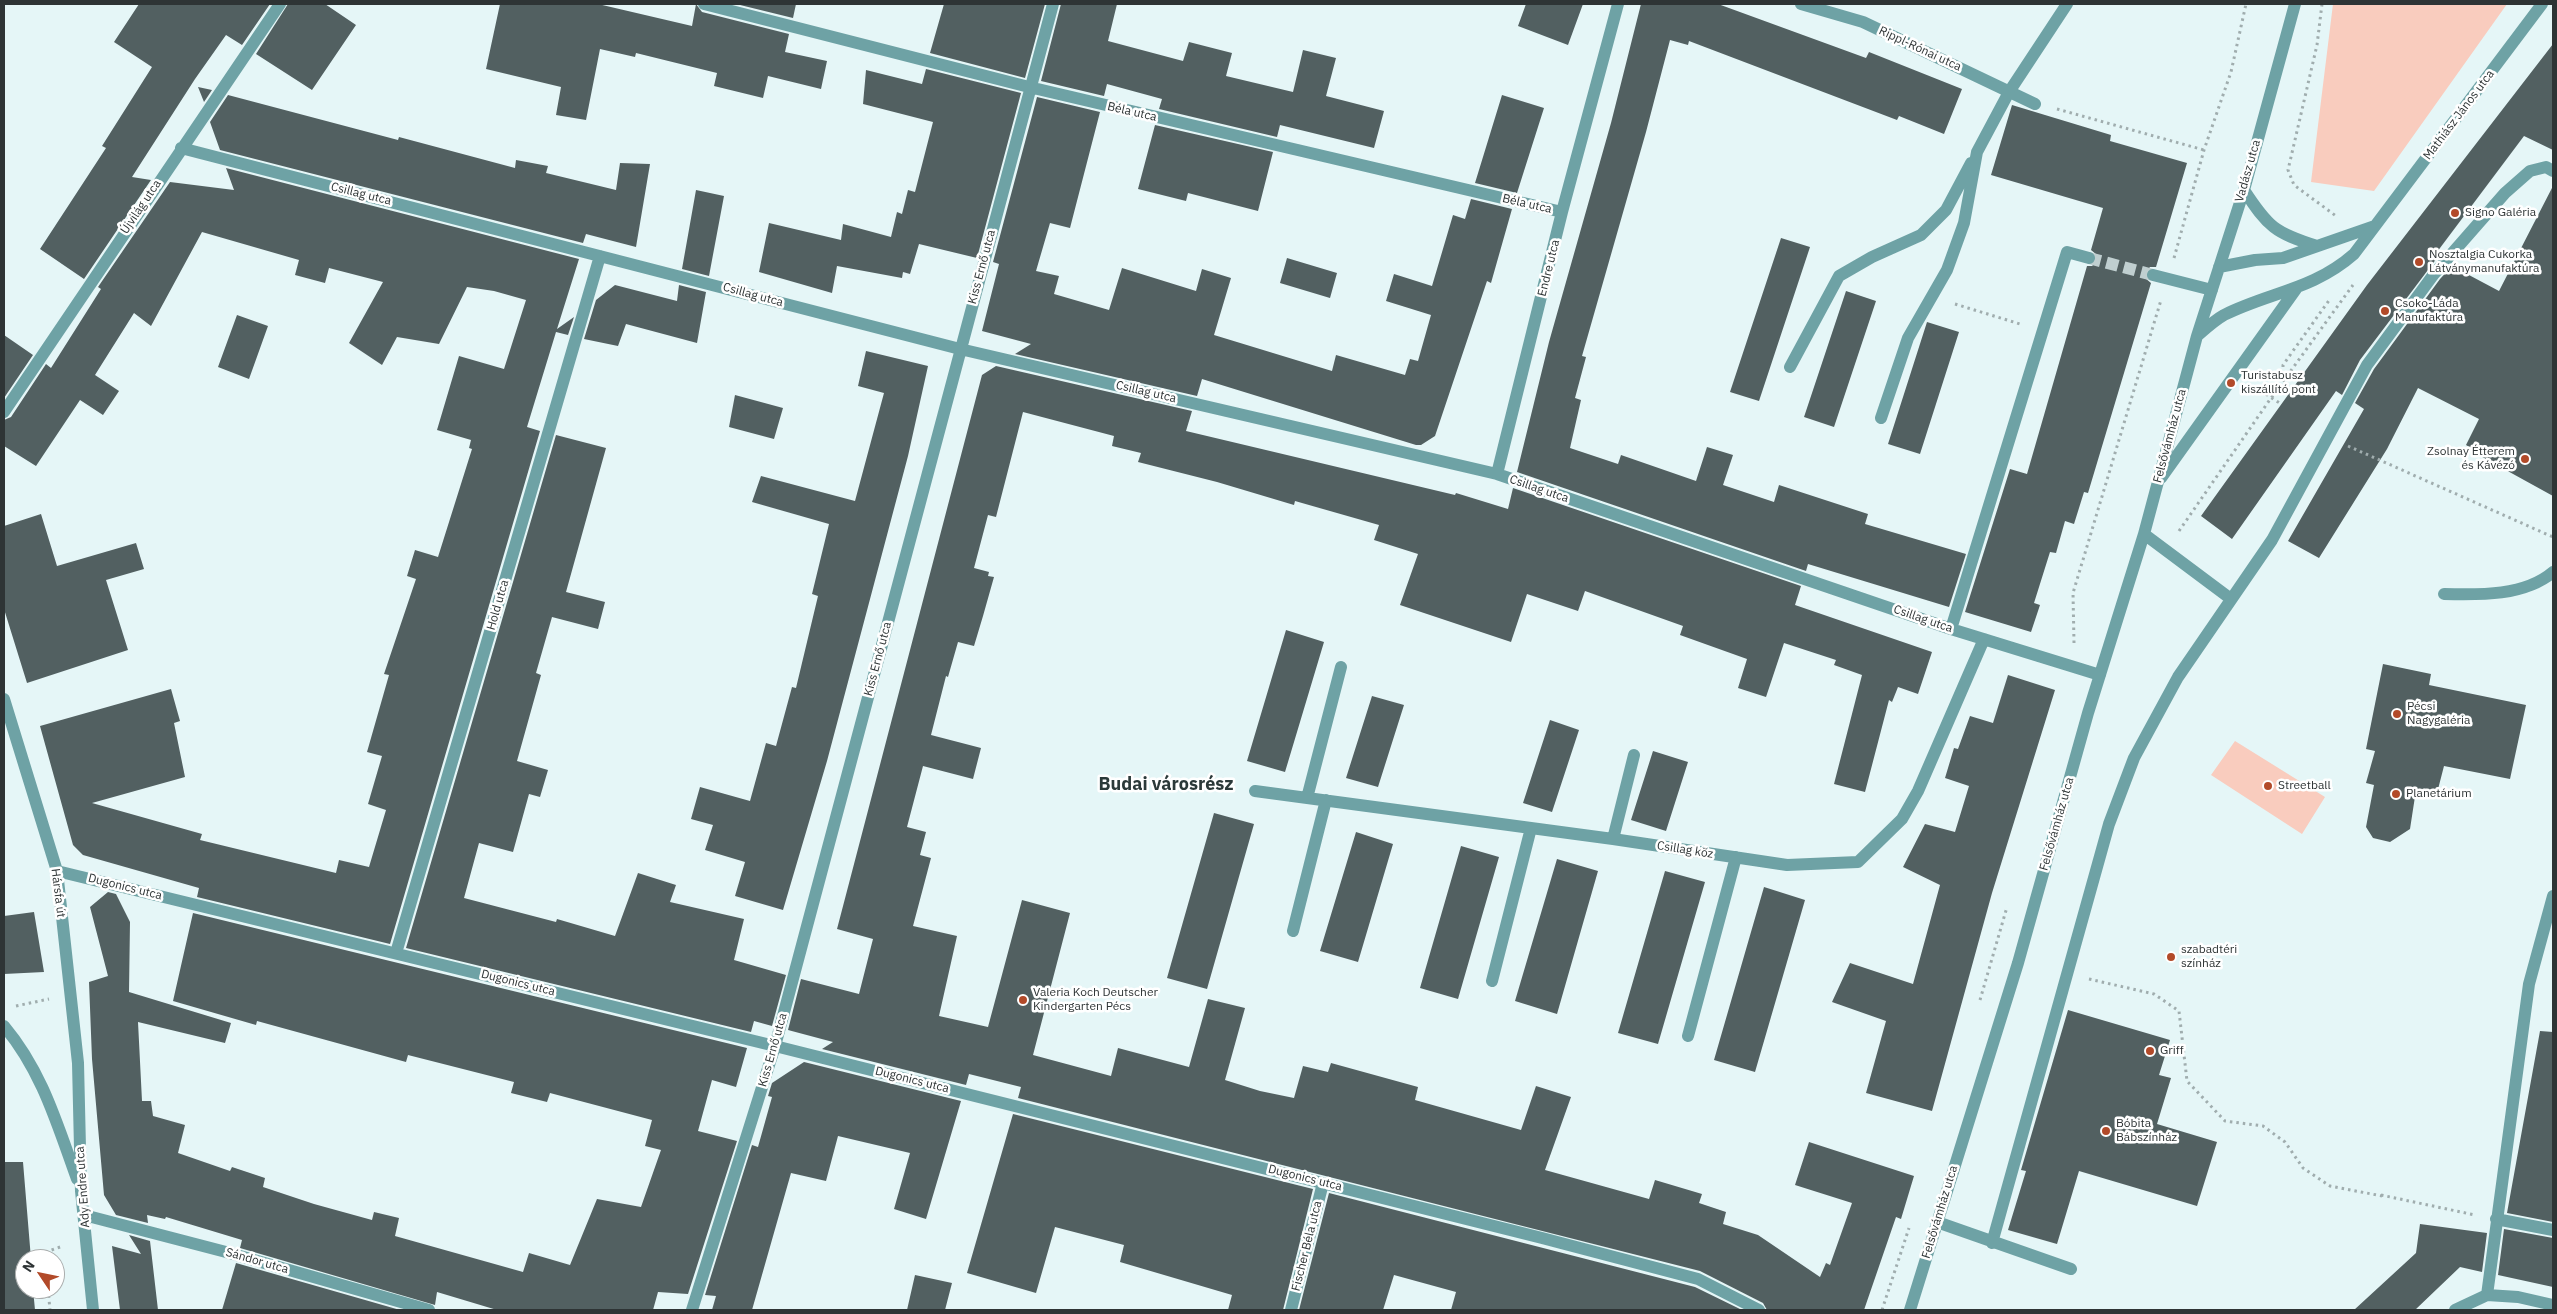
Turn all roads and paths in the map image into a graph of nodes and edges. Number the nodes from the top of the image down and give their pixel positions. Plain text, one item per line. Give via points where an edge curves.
1 (280, 4) edge
2 (704, 4) edge
3 (1053, 4) edge
4 (1618, 4) edge
5 (1801, 4) edge
6 (2067, 4) edge
7 (2295, 4) edge
8 (2322, 4) edge
9 (2542, 4) edge
10 (1029, 88) junction
11 (2010, 92) junction
12 (2035, 104) joint
13 (181, 148) junction
14 (2204, 150) dead end
15 (1977, 152) junction
16 (2553, 171) edge
17 (2244, 190) junction
18 (1562, 212) junction
19 (2338, 217) dead end
20 (2377, 226) junction
21 (2317, 246) junction
22 (600, 256) junction
23 (2089, 258) tunnel mouth
24 (2219, 267) junction
25 (2154, 275) tunnel mouth
26 (2296, 289) junction
27 (2212, 290) junction
28 (1932, 296) junction
29 (2042, 332) junction
30 (2197, 336) junction
31 (960, 349) junction
32 (1790, 367) dead end
33 (2236, 374) junction
34 (2281, 404) dead end
35 (4, 412) edge
36 (1881, 418) dead end
37 (2328, 437) junction
38 (1497, 474) junction
39 (2157, 484) junction
40 (2144, 534) junction
41 (2553, 537) edge
42 (2553, 572) edge
43 (2444, 594) dead end
44 (2231, 600) junction
45 (1952, 628) junction
46 (1984, 638) junction
47 (1341, 667) dead end
48 (2100, 675) junction
49 (4, 700) edge
50 (1634, 755) dead end
51 (1254, 791) dead end
52 (1307, 798) junction
53 (1326, 800) junction
54 (1532, 828) junction
55 (1613, 839) junction
56 (1736, 857) junction
57 (57, 871) junction
58 (2553, 896) edge
59 (1293, 931) dead end
60 (396, 953) junction
61 (2067, 974) junction
62 (1492, 981) dead end
63 (4, 1026) edge
64 (1688, 1036) dead end
65 (775, 1046) junction
66 (78, 1064) joint
67 (1323, 1183) junction
68 (81, 1191) junction
69 (2376, 1194) dead end
70 (2382, 1196) junction
71 (84, 1215) junction
72 (2496, 1220) junction
73 (1937, 1222) junction
74 (2553, 1230) edge
75 (1992, 1242) junction
76 (2071, 1268) dead end
77 (2486, 1295) junction
78 (2553, 1305) edge
79 (94, 1310) edge
80 (429, 1310) edge
81 (692, 1310) edge
82 (1291, 1310) edge
83 (1759, 1310) edge
84 (1910, 1310) edge
85 (2455, 1310) edge

1 - 13 street, Újvilág utca
2 - 10 street, Béla utca
3 - 10 street, Kiss Ernő utca
4 - 18 street, Endre utca
5 - 11 street, Rippl-Rónai utca via 1863,22
6 - 11 street
7 - 17 street, Vadász utca
8 - 19 path via 2317,45 2288,170 2294,185
9 - 20 street, Mathiász János utca
10 - 18 street, Béla utca
10 - 31 street, Kiss Ernő utca
11 - 12 street, Rippl-Rónai utca
11 - 15 street
12 - 14 path
13 - 22 street, Csillag utca
13 - 35 street, Újvilág utca
15 - 28 street via 1964,223
15 - 32 street via 1946,210 1921,235 1872,256 1840,276
16 - 37 street via 2546,168 2530,171 2505,193 2434,274 2367,365
17 - 21 street via 2265,221 2289,238
17 - 24 street, Vadász utca
18 - 38 street, Endre utca
20 - 21 street
20 - 26 street, Mathiász János utca via 2336,270
21 - 24 street via 2283,258
22 - 31 street, Csillag utca
22 - 60 street, Hold utca
23 - 29 street via 2067,252
24 - 27 street, Vadász utca
25 - 27 street
26 - 30 street, Mathiász János utca via 2223,315
26 - 33 street, Mathiász János utca
27 - 30 street, Vadász utca
28 - 29 path
28 - 36 street via 1908,338
29 - 45 street
30 - 39 street, Felsővámház utca
31 - 38 street, Csillag utca
31 - 65 street, Kiss Ernő utca
33 - 34 path
33 - 39 street, Mathiász János utca
37 - 41 path
37 - 44 street via 2272,540
38 - 45 street, Csillag utca
39 - 40 street, Felsővámház utca
40 - 44 street
40 - 48 street, Felsővámház utca
42 - 43 street via 2543,580 2515,590
44 - 61 street via 2178,677 2134,758 2109,824
45 - 46 street, Csillag utca
46 - 48 street, Csillag utca
46 - 56 street, Csillag köz via 1918,791 1902,819 1858,862 1787,865
47 - 52 street
48 - 73 street, Felsővámház utca via 2018,963
49 - 57 street, Hársfa út
50 - 55 street
51 - 52 street, Csillag köz
52 - 53 street, Csillag köz
53 - 54 street, Csillag köz
53 - 59 street
54 - 55 street, Csillag köz
54 - 62 street
55 - 56 street, Csillag köz
56 - 64 street
57 - 60 street, Dugonics utca
57 - 66 street, Hársfa út
58 - 72 street via 2529,984
60 - 65 street, Dugonics utca
61 - 70 path via 2154,994 2179,1011 2187,1081 2225,1121 2263,1126 2285,1142 2303,1168 2330,1186
61 - 75 street
63 - 68 street via 23,1048 46,1092
65 - 67 street, Dugonics utca
65 - 81 street, Kiss Ernő utca
66 - 68 street, Ady Endre utca
67 - 82 street, Fischer Béla utca
67 - 83 street, Dugonics utca via 1698,1279
68 - 71 street, Ady Endre utca
69 - 70 path
70 - 72 path
71 - 79 street, Ady Endre utca
71 - 80 street, Sándor utca
72 - 74 street
72 - 77 street
73 - 75 street
73 - 84 street, Felsővámház utca
75 - 76 street
77 - 78 street via 2518,1297
77 - 85 street

